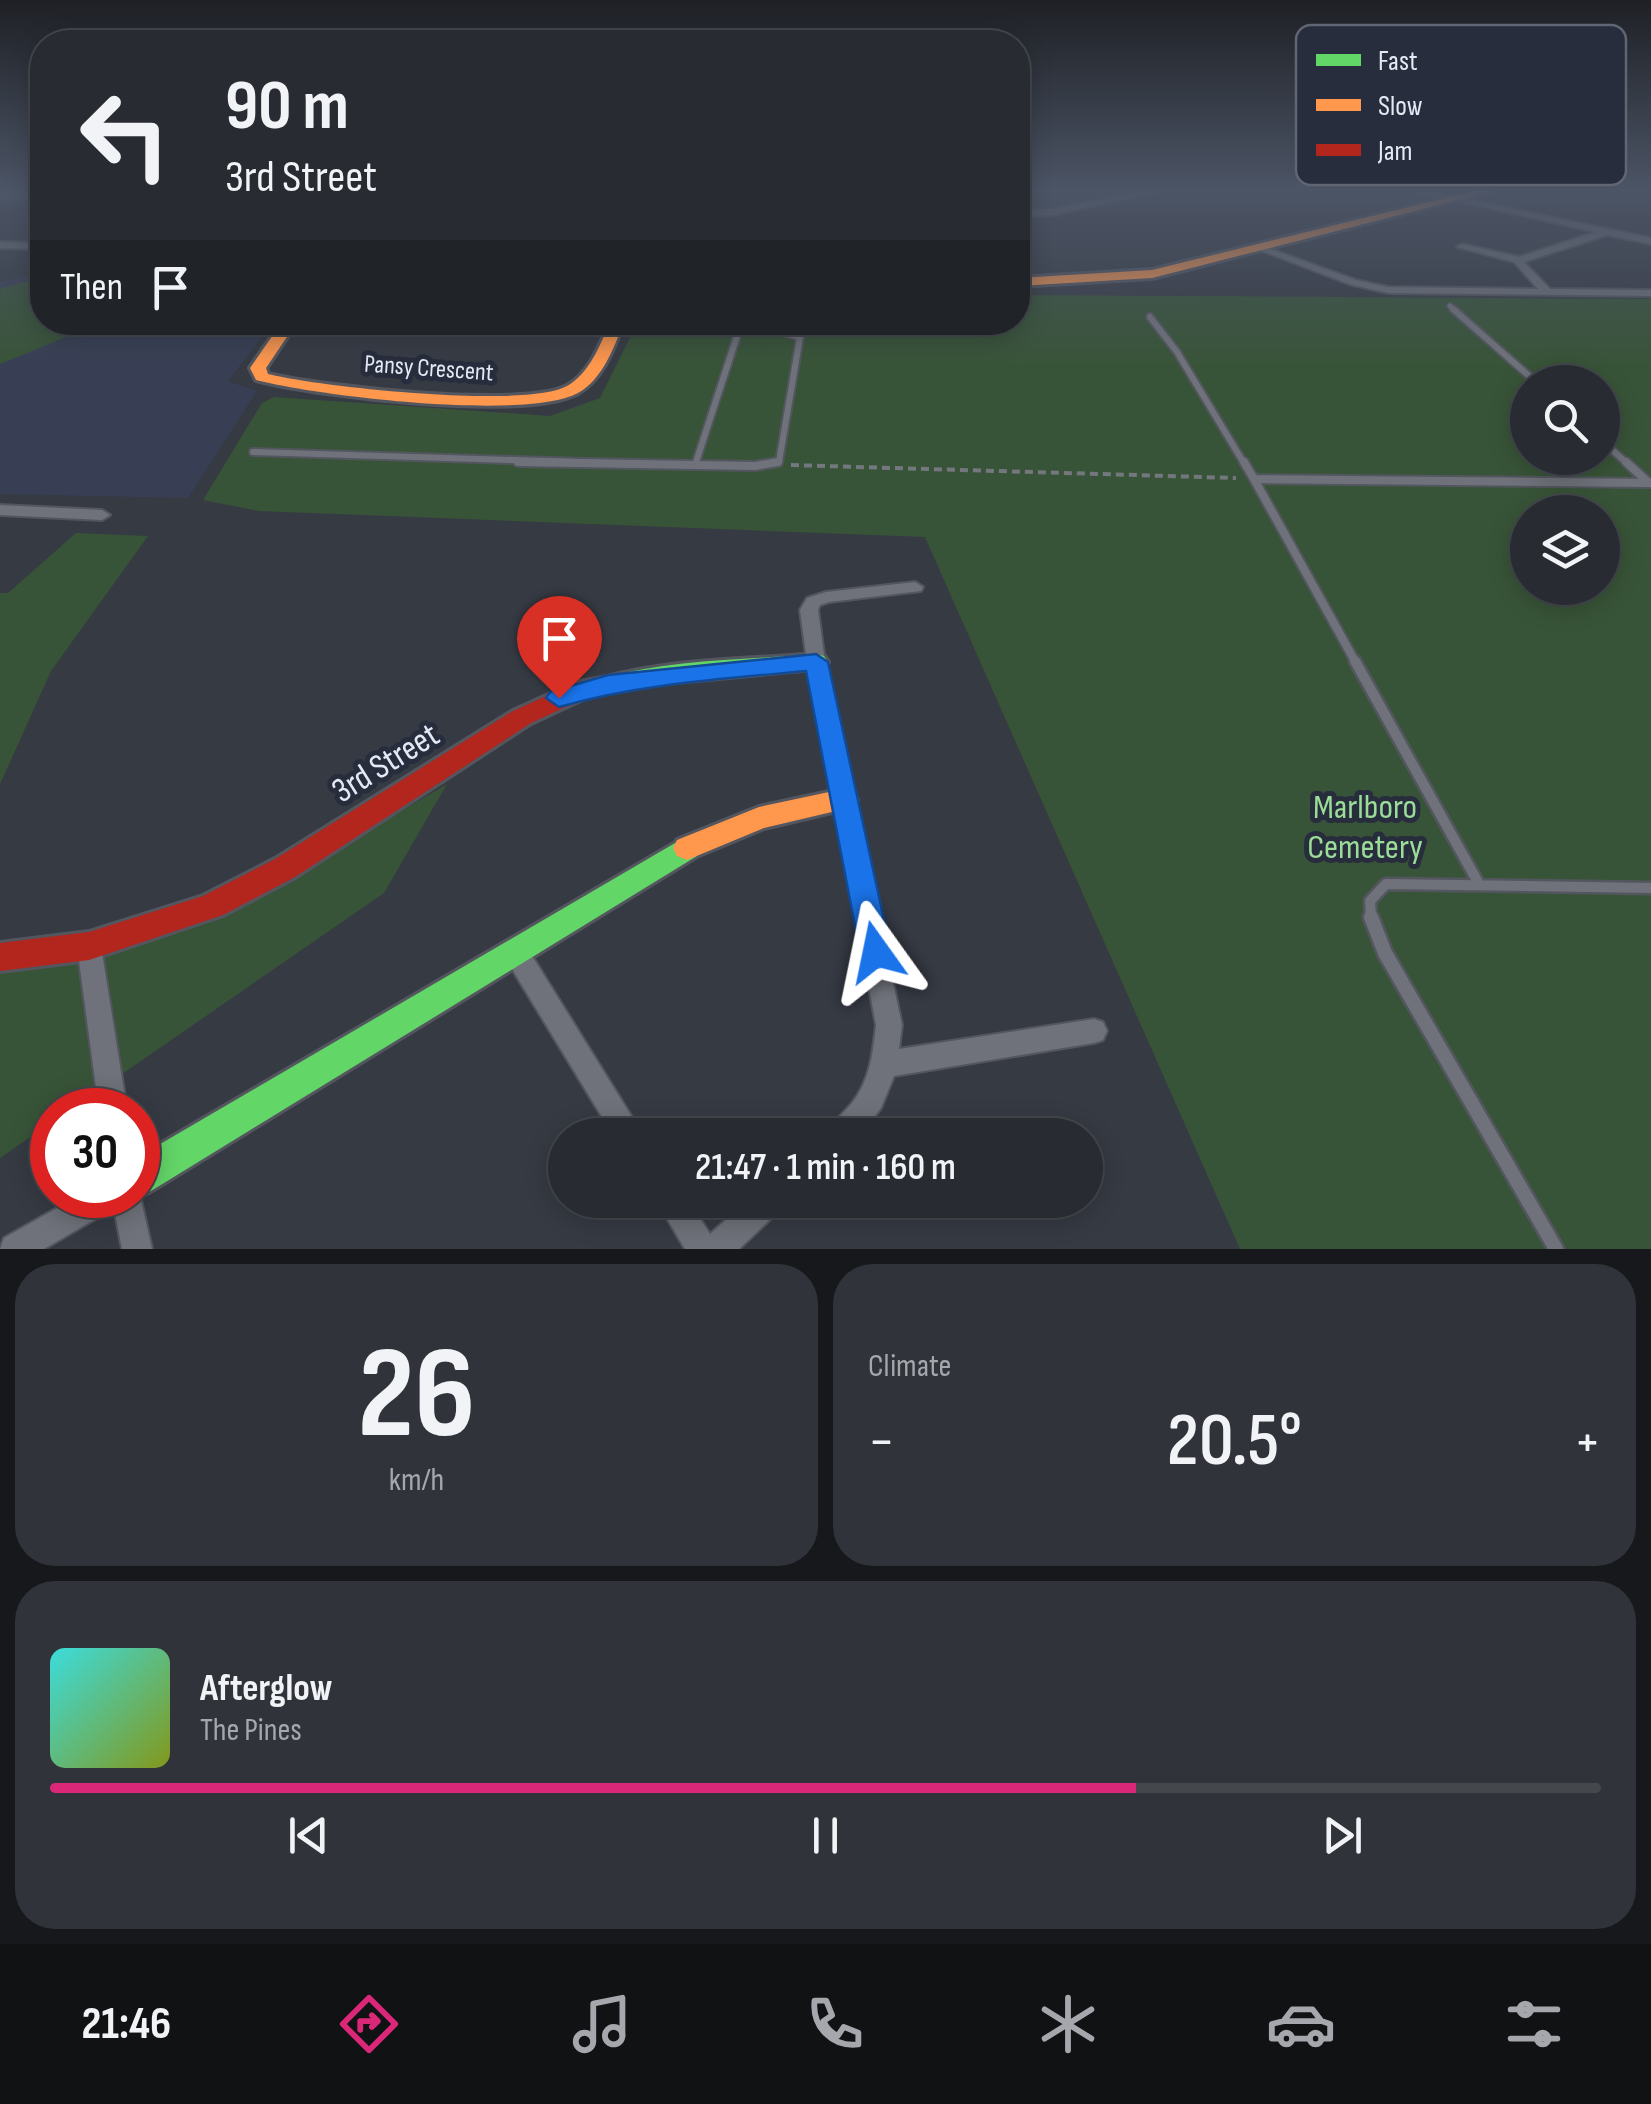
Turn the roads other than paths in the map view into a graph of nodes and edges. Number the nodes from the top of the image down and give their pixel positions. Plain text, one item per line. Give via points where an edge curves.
1 (1256, 249) edge
2 (1265, 249) edge
3 (1472, 249) edge
4 (1553, 249) edge
5 (1519, 260) junction
6 (1030, 282) edge
7 (1546, 291) junction
8 (1651, 293) edge
9 (1450, 306) dead end
10 (1150, 316) dead end
11 (280, 335) edge
12 (611, 335) edge
13 (738, 335) edge
14 (790, 335) edge
15 (1517, 365) edge
16 (253, 452) dead end
17 (1620, 457) edge
18 (695, 465) junction
19 (1254, 479) junction
20 (1651, 484) edge
21 (0, 510) edge
22 (102, 515) dead end
23 (915, 587) dead end
24 (816, 662) junction
25 (843, 800) junction
26 (1479, 884) junction
27 (1651, 888) edge
28 (89, 946) junction
29 (514, 951) junction
30 (0, 957) edge
31 (1094, 1031) dead end
32 (885, 1064) junction
33 (110, 1088) edge
34 (618, 1118) edge
35 (860, 1118) edge
36 (160, 1165) edge
37 (68, 1218) edge
38 (131, 1218) edge
39 (682, 1218) edge
40 (751, 1218) edge
41 (15, 1249) edge
42 (137, 1249) edge
43 (702, 1249) edge
44 (717, 1249) edge
45 (1556, 1249) edge

1 - 6 street via 1122,278
2 - 7 street via 1388,290
3 - 5 street
4 - 5 street
5 - 7 street
7 - 8 street
9 - 15 lane
10 - 19 lane
11 - 12 street, Pansy Crescent via 263,358 262,377 518,402 580,388
13 - 18 lane
14 - 18 lane via 801,340 776,464
16 - 18 lane
17 - 20 lane
19 - 20 lane
19 - 26 lane
21 - 22 street
23 - 24 street via 813,602
24 - 25 street
24 - 28 street, 3rd Street via 664,676 559,698 247,889
25 - 29 street via 715,833
25 - 32 street via 889,1025
26 - 27 lane
26 - 45 lane via 1386,884 1370,901 1371,920
28 - 30 street, 3rd Street
28 - 33 street
29 - 34 street
29 - 36 street
31 - 32 street
32 - 35 street
37 - 41 street
38 - 42 street
39 - 43 street
40 - 44 street

